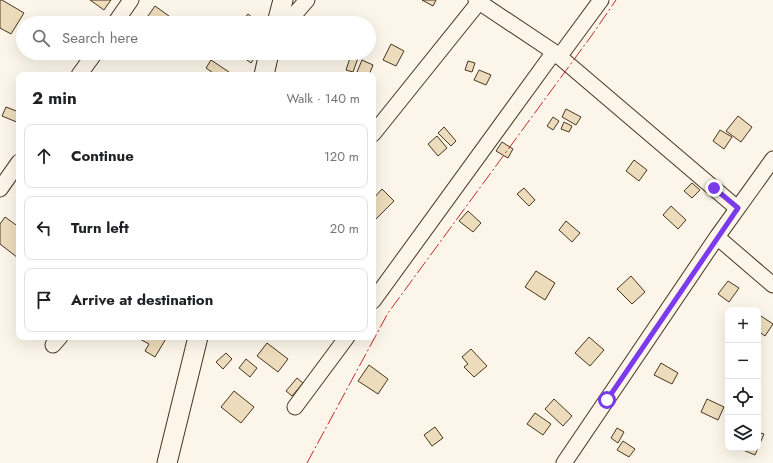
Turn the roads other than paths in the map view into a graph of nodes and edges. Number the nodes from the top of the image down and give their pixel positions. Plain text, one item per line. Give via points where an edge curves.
1 (131, 0) edge
2 (282, 0) edge
3 (307, 0) edge
4 (601, 0) edge
5 (478, 1) edge
6 (120, 16) edge
7 (279, 16) edge
8 (293, 16) edge
9 (557, 55) junction
10 (90, 60) edge
11 (264, 60) edge
12 (267, 60) edge
13 (81, 72) edge
14 (256, 72) edge
15 (265, 72) edge
16 (376, 130) edge
17 (773, 160) edge
18 (16, 166) edge
19 (0, 190) edge
20 (738, 208) junction
21 (717, 237) junction
22 (773, 285) edge
23 (376, 297) edge
24 (197, 340) edge
25 (345, 340) edge
26 (296, 407) dead end
27 (166, 463) edge
28 (564, 463) edge

1 - 6 street
2 - 7 main road
3 - 8 street
4 - 9 street
5 - 9 street
5 - 16 street
9 - 20 street
9 - 23 street
10 - 13 street
11 - 14 street
12 - 15 main road
17 - 20 street
18 - 19 street
20 - 21 street
21 - 22 street
21 - 28 street
24 - 27 main road
25 - 26 street

